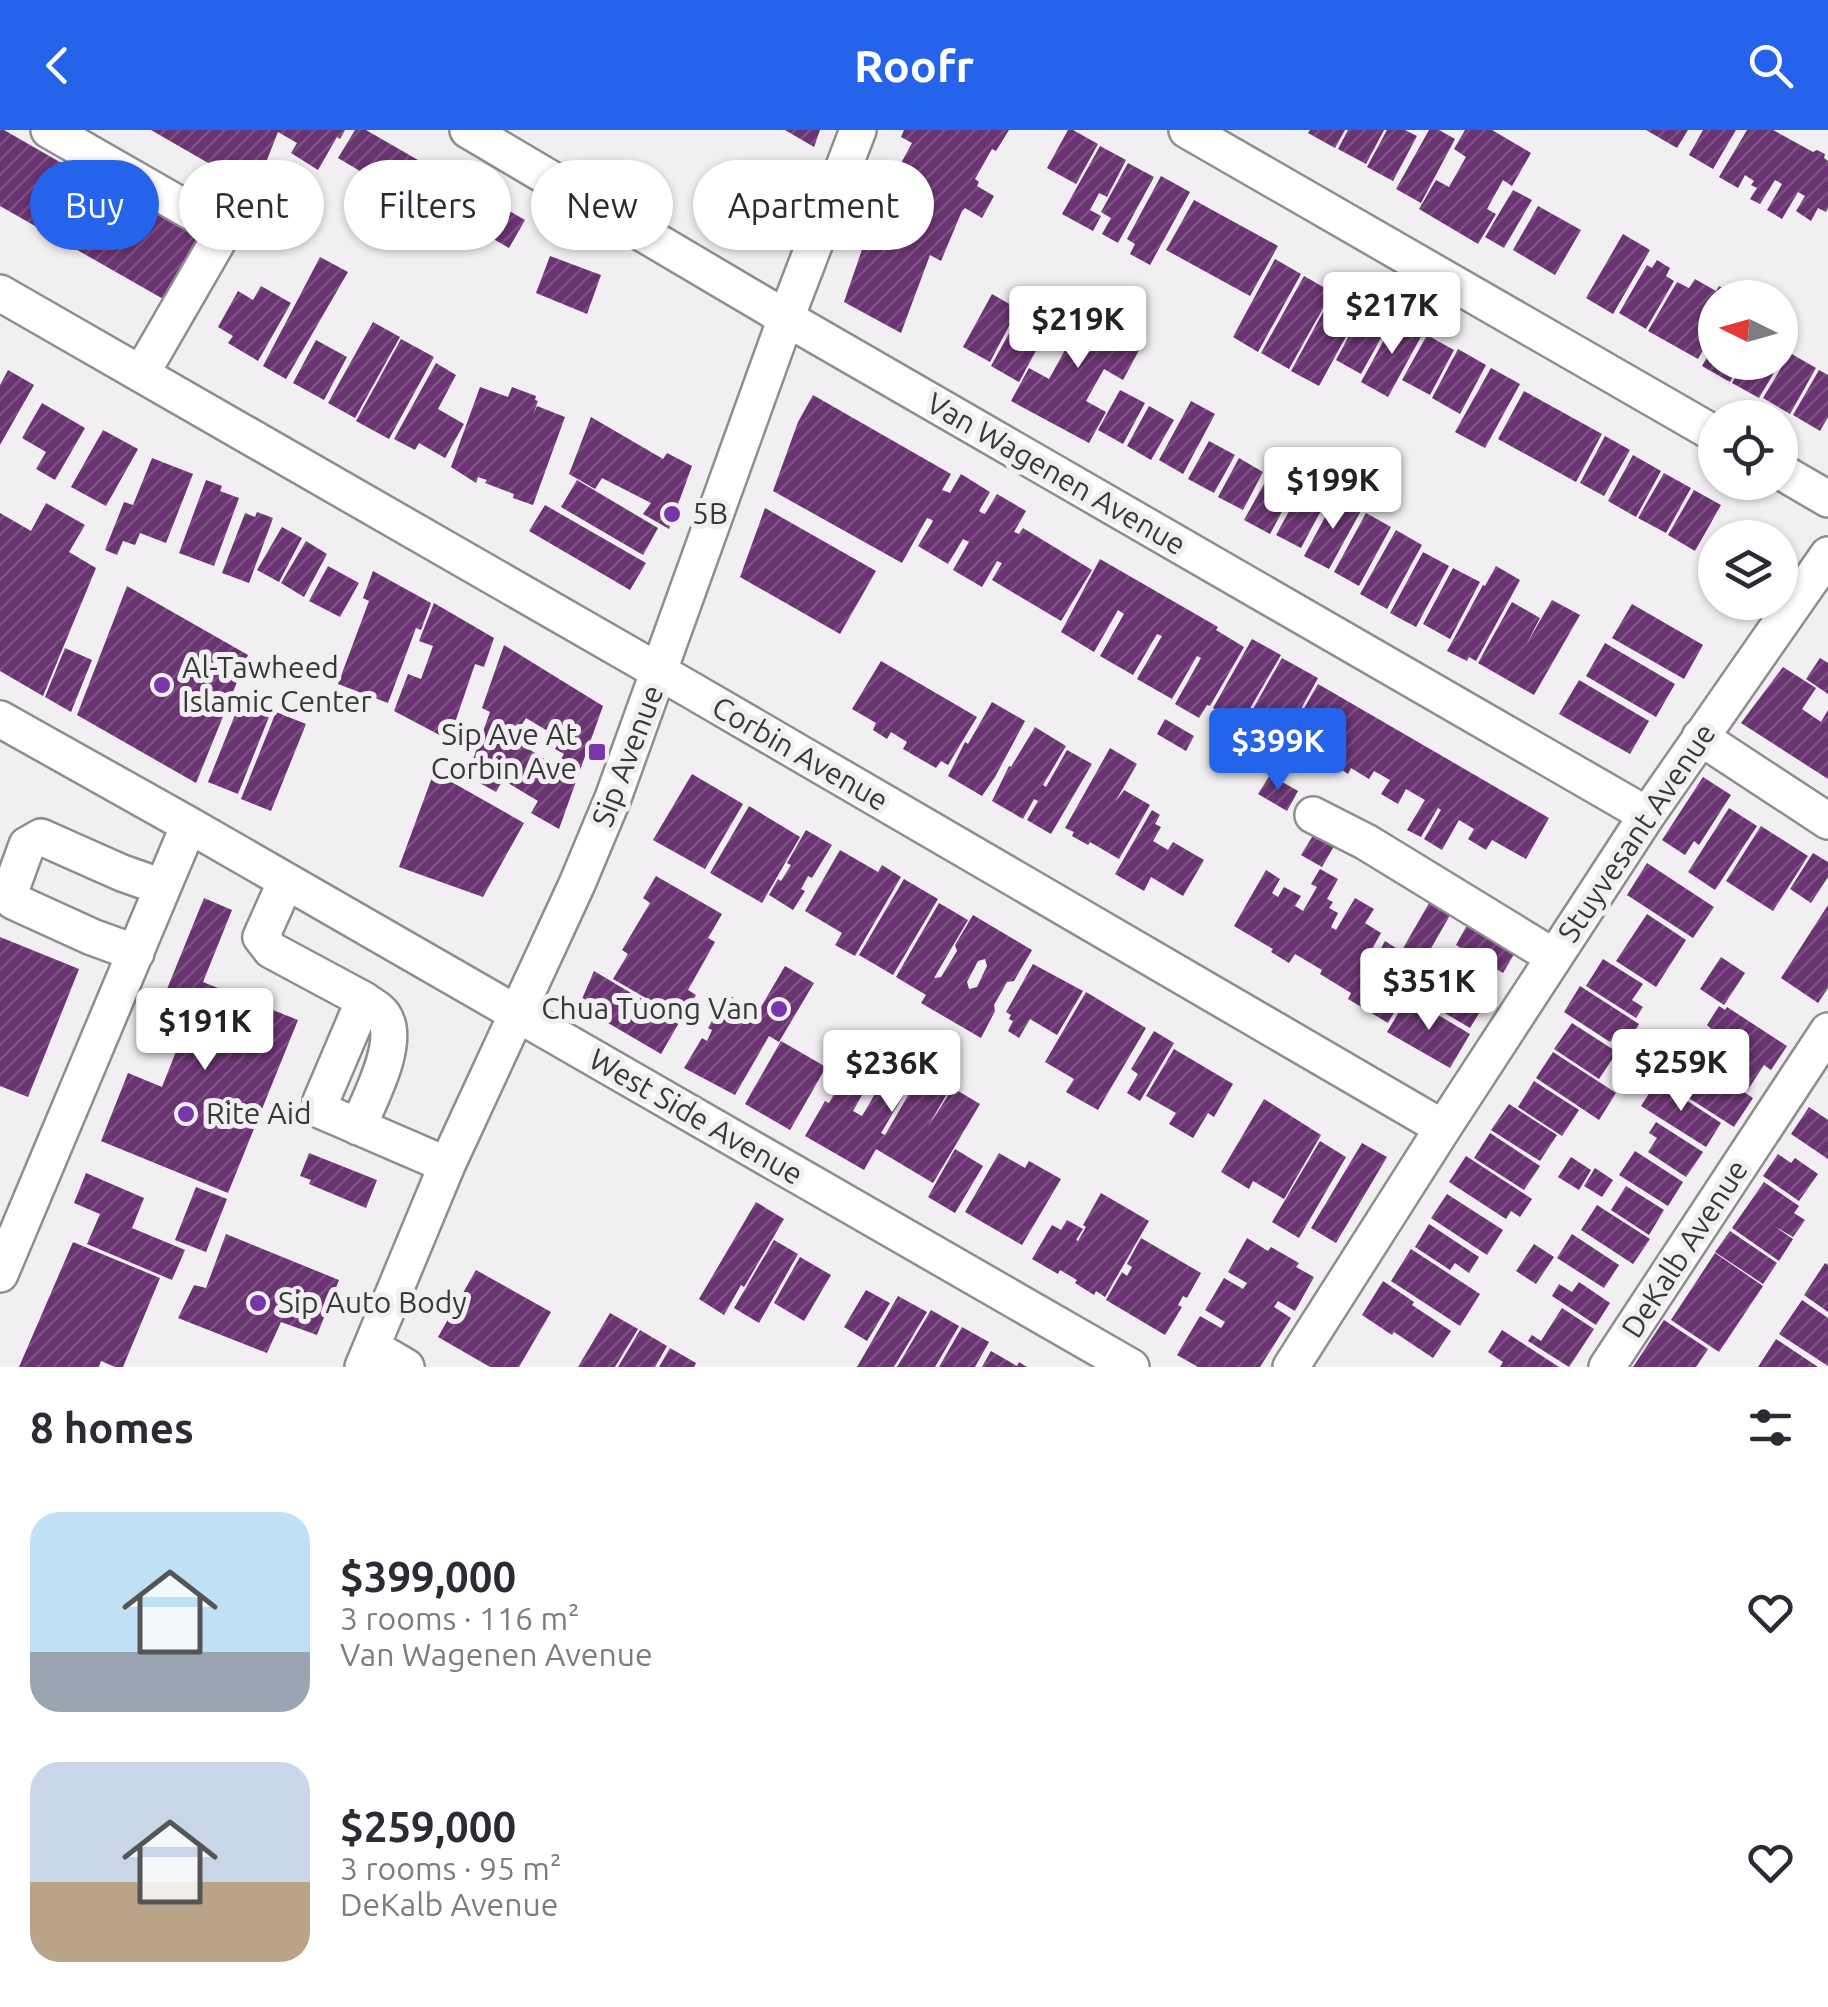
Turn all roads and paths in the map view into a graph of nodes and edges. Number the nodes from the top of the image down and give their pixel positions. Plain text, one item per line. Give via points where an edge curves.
1 (49, 130) edge
2 (468, 130) edge
3 (858, 130) edge
4 (1187, 130) edge
5 (0, 293) edge
6 (786, 318) junction
7 (141, 374) junction
8 (1698, 424) edge
9 (1798, 482) edge
10 (1828, 499) edge
11 (1828, 556) edge
12 (660, 673) junction
13 (0, 719) edge
14 (1700, 737) junction
15 (1314, 815) dead end
16 (1646, 815) junction
17 (1828, 821) edge
18 (189, 825) junction
19 (286, 881) junction
20 (162, 886) junction
21 (136, 953) junction
22 (1554, 957) junction
23 (516, 1014) junction
24 (1828, 1031) edge
25 (1443, 1128) junction
26 (448, 1165) junction
27 (0, 1274) edge
28 (368, 1357) edge
29 (406, 1367) edge
30 (1132, 1367) edge
31 (1291, 1367) edge
32 (1607, 1367) edge

1 - 7 street via 220,228
2 - 6 street, Van Wagenen Avenue
3 - 6 street, Sip Avenue
4 - 8 street
5 - 7 street, Corbin Avenue
6 - 12 street, Sip Avenue
6 - 16 street, Van Wagenen Avenue
7 - 12 street, Corbin Avenue
9 - 10 street
11 - 14 street, Stuyvesant Avenue
12 - 23 street, Sip Avenue via 594,844
12 - 25 street, Corbin Avenue
13 - 18 street, West Side Avenue
14 - 16 street, Stuyvesant Avenue
14 - 17 street
15 - 22 street
16 - 22 street, Stuyvesant Avenue
18 - 19 street, West Side Avenue
18 - 20 street
19 - 23 street, West Side Avenue
19 - 26 street via 261,936 271,950 364,1000 322,1111
20 - 21 street
20 - 21 street via 41,837 26,845 12,901
21 - 27 street
22 - 25 street, Stuyvesant Avenue
23 - 26 street, Sip Avenue
23 - 30 street, West Side Avenue
24 - 32 street, DeKalb Avenue
25 - 31 street, Stuyvesant Avenue
26 - 28 street, Sip Avenue
28 - 29 street

